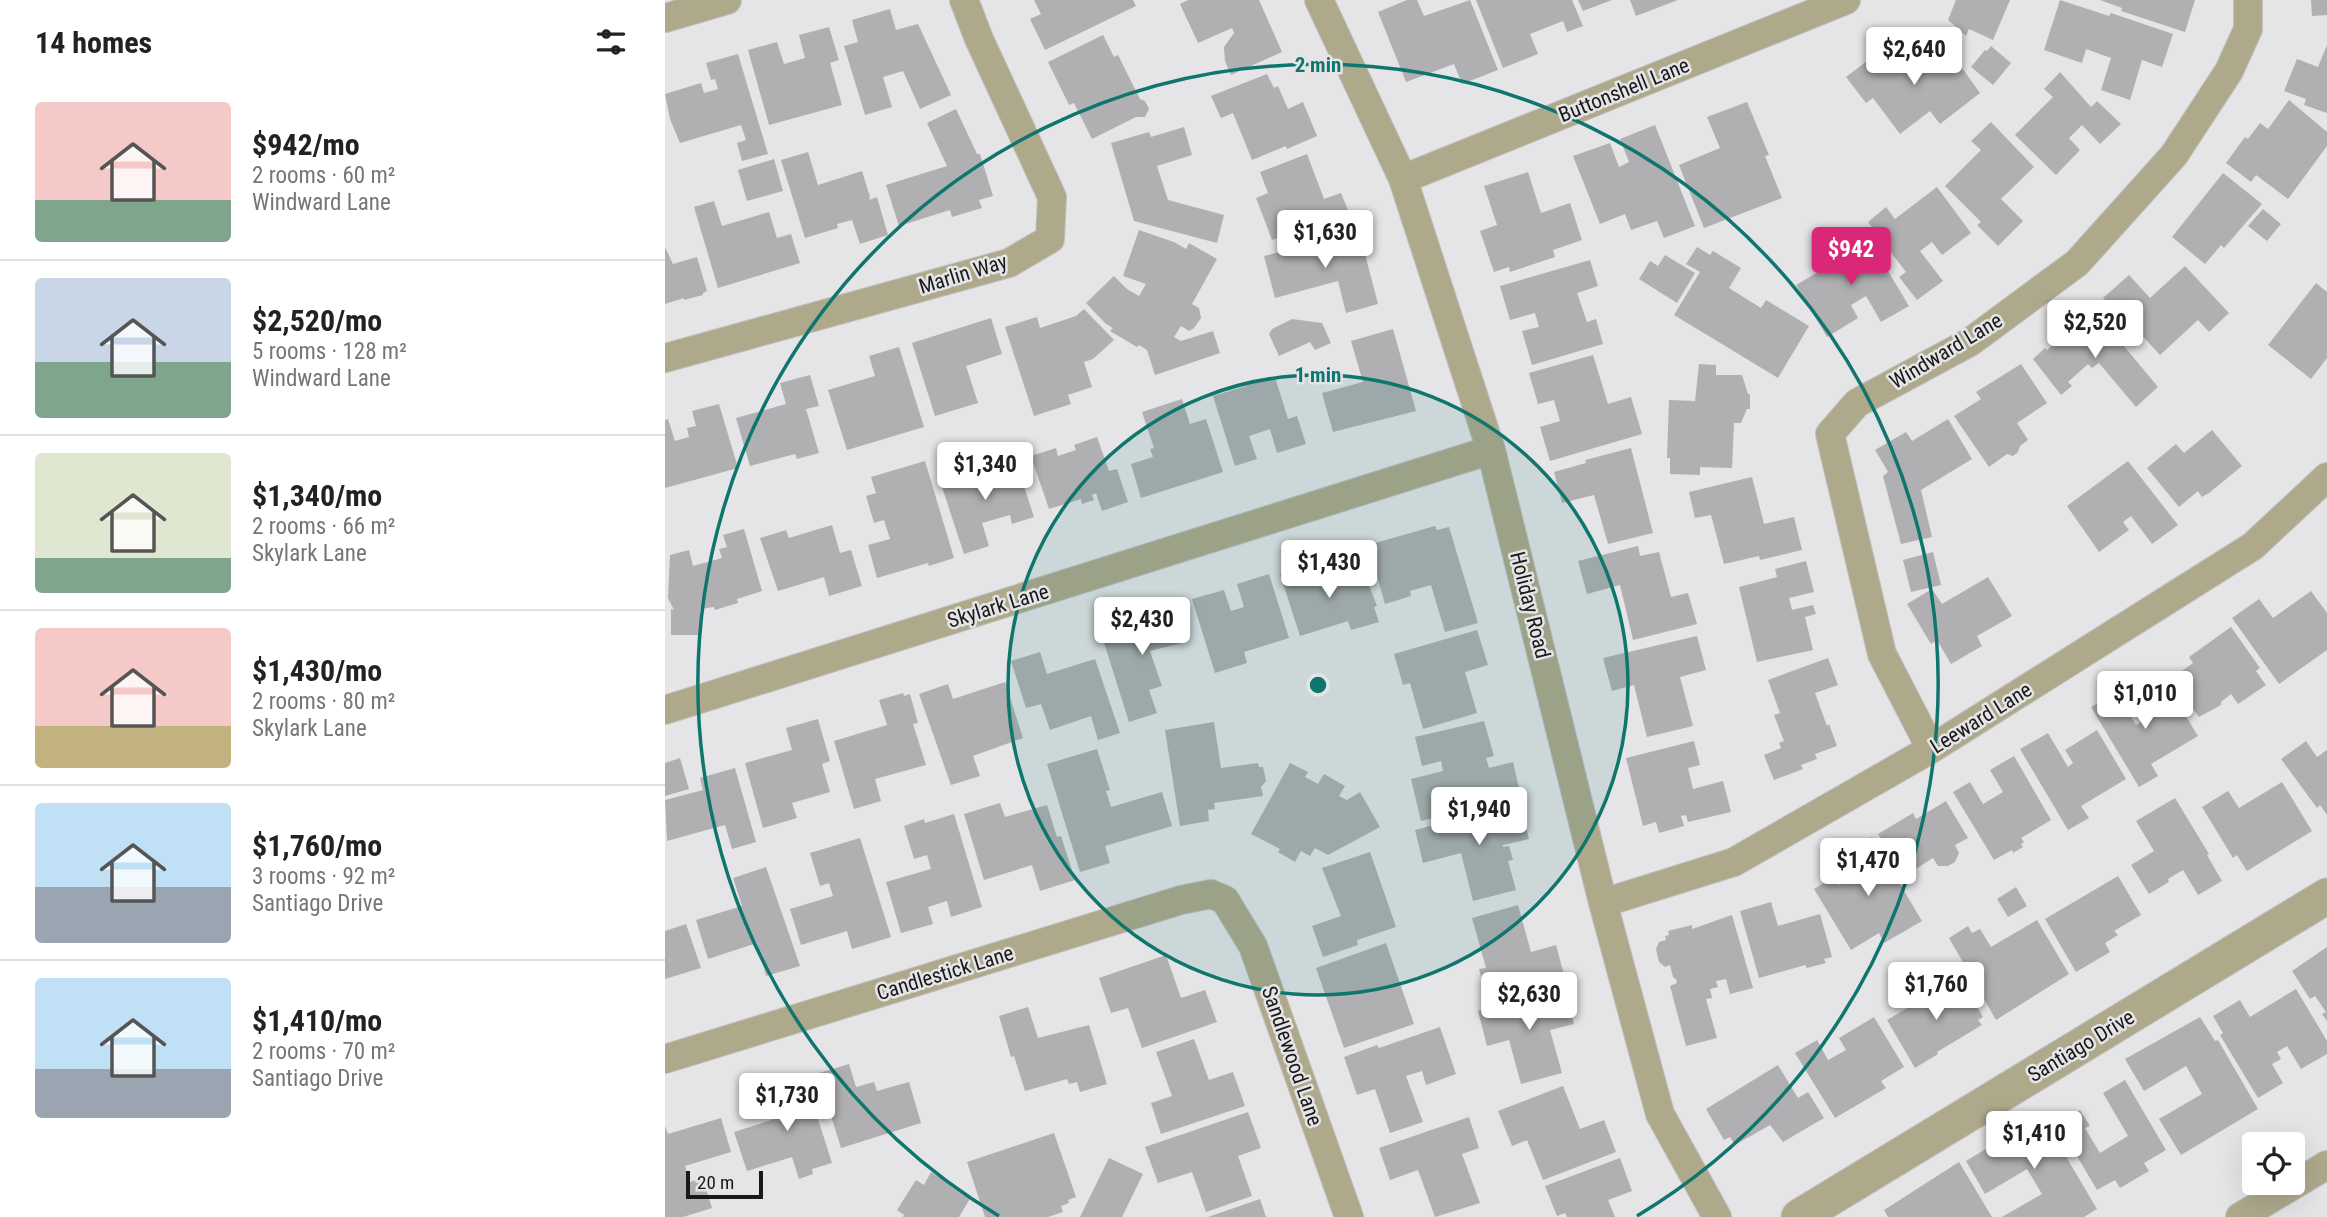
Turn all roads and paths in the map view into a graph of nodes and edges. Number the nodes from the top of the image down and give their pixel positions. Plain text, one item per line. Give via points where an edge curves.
1 (727, 0) edge
2 (964, 0) edge
3 (1319, 0) edge
4 (1846, 0) edge
5 (2248, 0) edge
6 (665, 18) edge
7 (1403, 179) junction
8 (665, 358) edge
9 (1492, 450) junction
10 (2327, 477) edge
11 (665, 710) edge
12 (1931, 749) junction
13 (2327, 897) edge
14 (1225, 900) joint
15 (1604, 902) junction
16 (665, 1059) edge
17 (2327, 1165) edge
18 (1349, 1217) edge
19 (1717, 1217) edge
20 (1799, 1217) edge
21 (2240, 1217) edge

1 - 6 street
2 - 8 street, Marlin Way via 1052,197 1050,239 1009,263
3 - 7 street, Holiday Road
4 - 7 street, Buttonshell Lane
5 - 12 street, Windward Lane via 2248,29 2229,71 2174,155 2077,263 1970,342 1857,403 1830,433 1882,654
7 - 9 street, Holiday Road
9 - 11 street, Skylark Lane
9 - 15 street, Holiday Road
10 - 12 street, Leeward Lane via 2253,546
12 - 15 street, Leeward Lane via 1734,862
13 - 20 street, Santiago Drive
14 - 16 street, Candlestick Lane via 1211,894 1181,900
14 - 18 street, Sandlewood Lane via 1253,946
15 - 19 street, Holiday Road via 1660,1114
17 - 21 street

